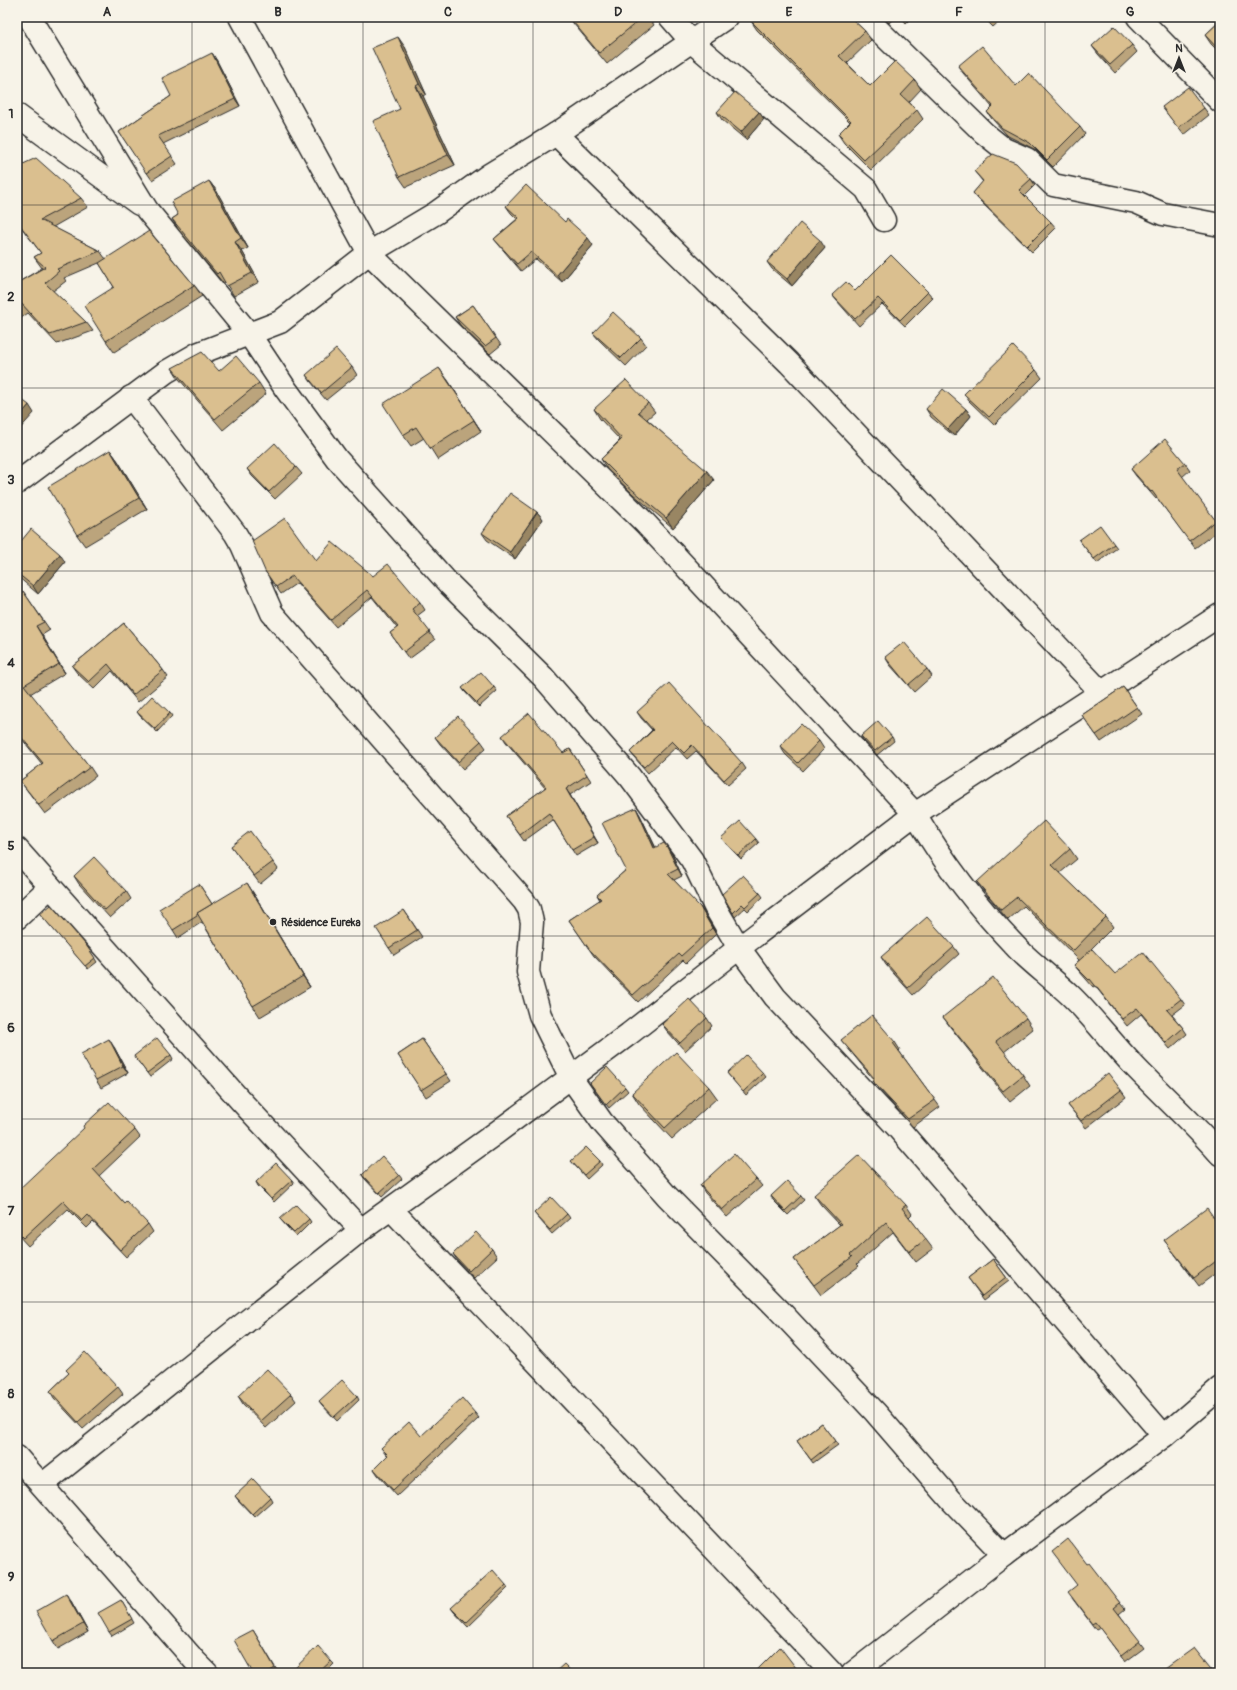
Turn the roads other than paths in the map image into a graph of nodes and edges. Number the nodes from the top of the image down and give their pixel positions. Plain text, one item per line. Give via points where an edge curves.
1 (29, 17) edge
2 (240, 17) edge
3 (670, 17) edge
4 (727, 17) edge
5 (865, 17) edge
6 (1138, 17) edge
7 (692, 42) junction
8 (1220, 101) edge
9 (17, 115) edge
10 (556, 134) junction
11 (148, 210) junction
12 (884, 220) dead end
13 (1220, 225) edge
14 (369, 253) junction
15 (249, 334) junction
16 (131, 397) junction
17 (17, 482) edge
18 (1220, 615) edge
19 (1101, 692) junction
20 (915, 814) junction
21 (17, 849) edge
22 (50, 887) junction
23 (17, 918) edge
24 (739, 948) junction
25 (571, 1078) junction
26 (1220, 1154) edge
27 (390, 1209) junction
28 (361, 1230) junction
29 (1220, 1388) edge
30 (1164, 1436) junction
31 (17, 1457) edge
32 (42, 1485) junction
33 (1004, 1555) junction
34 (208, 1673) edge
35 (832, 1673) edge
36 (853, 1673) edge

1 - 11 street
2 - 14 street
3 - 7 street
4 - 7 street
5 - 13 street via 984,133 1004,149 1027,159 1054,185 1136,202 1163,214
6 - 8 street
7 - 10 street
7 - 12 street via 866,189
9 - 11 street
10 - 14 street via 489,175 436,213
10 - 19 street via 789,363
11 - 15 street
14 - 15 street via 280,322
14 - 20 street via 645,523
15 - 16 street via 197,354
15 - 24 street via 337,459 449,584 543,677 630,777 692,860
16 - 17 street
16 - 25 street via 235,532 272,613 524,901 532,922 528,972 533,993 540,1015
18 - 19 street
19 - 20 street
20 - 24 street
20 - 26 street via 959,881 992,922 1070,995 1136,1068
21 - 22 street
22 - 23 street
22 - 28 street via 240,1100
24 - 25 street
24 - 30 street via 775,998 898,1128
25 - 27 street
25 - 33 street via 602,1122 645,1172 875,1412 952,1501
27 - 28 street
27 - 35 street
28 - 32 street
29 - 30 street
30 - 33 street
31 - 32 street
32 - 34 street
33 - 36 street

